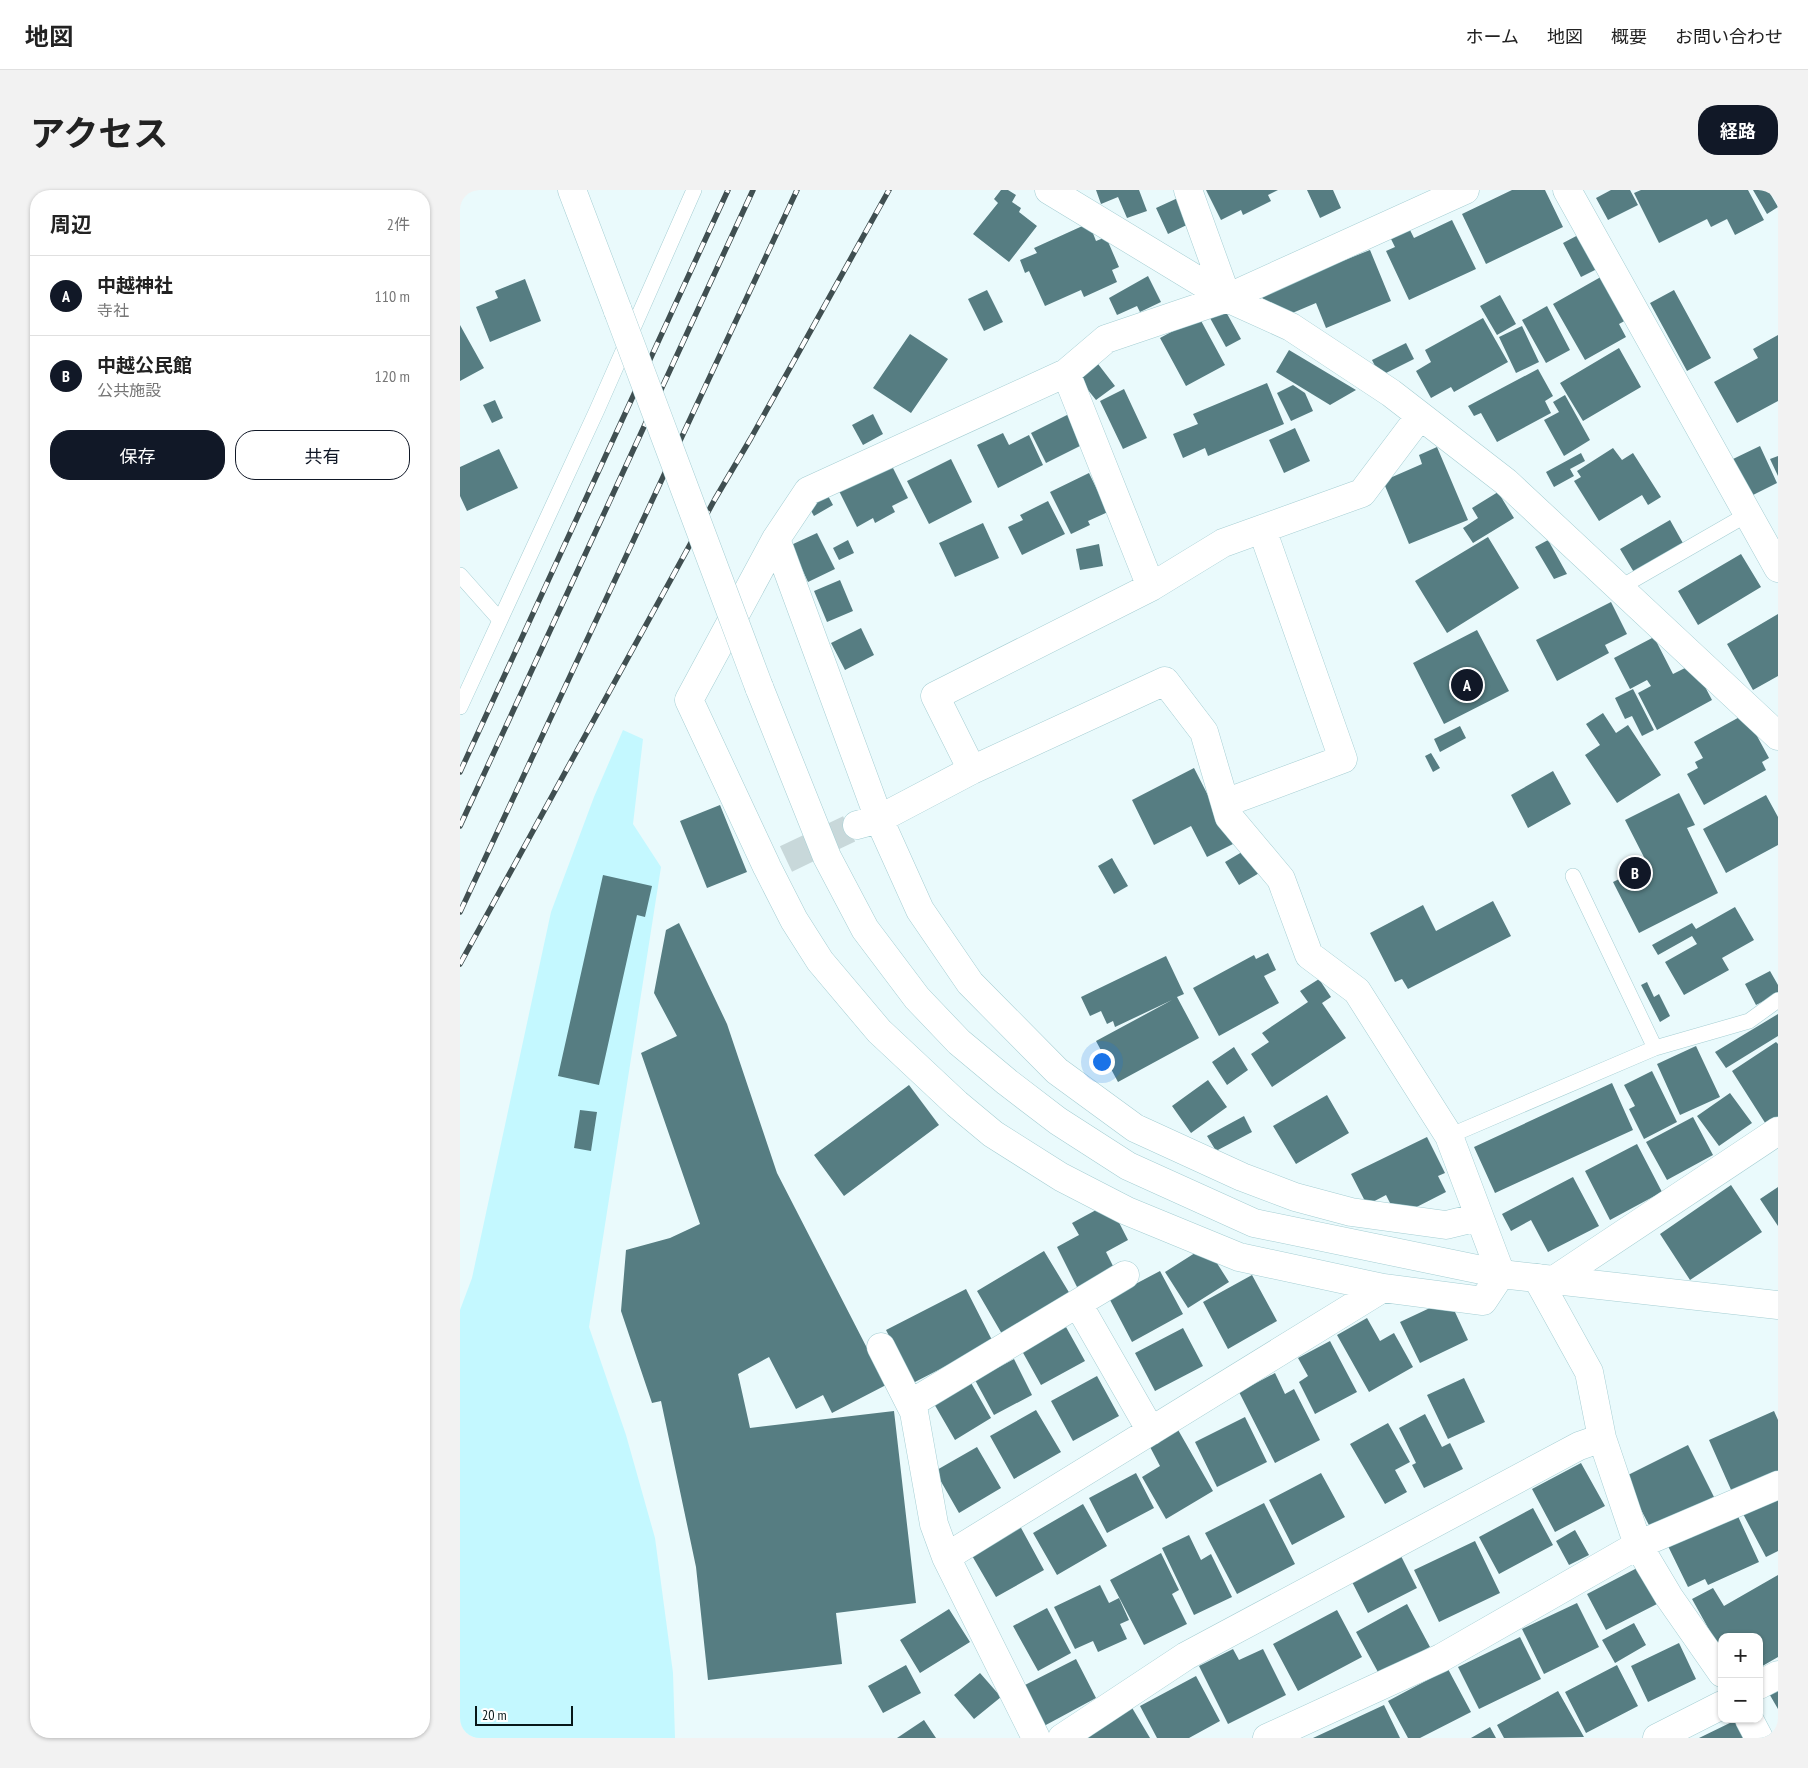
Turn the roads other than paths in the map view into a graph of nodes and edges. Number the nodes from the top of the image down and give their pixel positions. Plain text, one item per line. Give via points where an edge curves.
1 (572, 190) edge
2 (694, 190) edge
3 (1049, 190) edge
4 (1188, 190) edge
5 (1465, 190) edge
6 (1567, 190) edge
7 (1227, 298) junction
8 (1066, 373) junction
9 (1420, 416) junction
10 (1748, 514) junction
11 (1262, 528) junction
12 (776, 539) junction
13 (1778, 568) edge
14 (460, 575) edge
15 (1151, 587) junction
16 (1621, 587) junction
17 (500, 620) junction
18 (460, 707) edge
19 (1778, 736) edge
20 (972, 770) junction
21 (1225, 803) junction
22 (868, 822) junction
23 (1573, 876) dead end
24 (1778, 1000) edge
25 (1655, 1048) junction
26 (1778, 1131) edge
27 (1449, 1136) junction
28 (1479, 1217) junction
29 (1501, 1274) junction
30 (1126, 1275) dead end
31 (1545, 1279) junction
32 (1384, 1288) junction
33 (1078, 1304) junction
34 (1778, 1305) edge
35 (881, 1347) dead end
36 (910, 1404) junction
37 (1151, 1431) junction
38 (1602, 1438) junction
39 (1778, 1485) edge
40 (1638, 1545) junction
41 (946, 1557) junction
42 (1718, 1667) edge
43 (1778, 1675) edge
44 (1763, 1683) edge
45 (1718, 1707) edge
46 (1751, 1723) edge
47 (1036, 1738) edge
48 (1062, 1738) edge
49 (1267, 1738) edge
50 (1656, 1738) edge
51 (1759, 1738) edge

1 - 29 street, bridge via 759,687 827,858 865,929 917,998 959,1042 1008,1082 1058,1121 1128,1166 1254,1223
2 - 17 lane
3 - 7 street
4 - 7 street
5 - 7 street
6 - 10 street
7 - 8 street via 1106,340
7 - 9 street via 1291,328
8 - 12 street via 808,491
8 - 15 street
9 - 11 street via 1362,493
9 - 16 street via 1506,482
10 - 13 street
10 - 16 lane
11 - 15 street via 1223,543
11 - 21 street via 1343,758
12 - 22 street
12 - 32 street via 689,700 776,863 794,920 820,961 879,1031 957,1104 993,1134 1061,1177 1127,1211 1239,1257
14 - 17 lane
15 - 20 street via 935,696
16 - 19 street
17 - 18 lane
20 - 21 street via 1165,681 1204,732
20 - 22 street
21 - 27 street via 1229,817 1281,879 1309,955 1356,991
22 - 28 street via 920,910 970,983 1057,1070 1134,1128 1242,1177 1295,1197 1351,1212 1446,1225
23 - 25 lane
24 - 25 lane via 1749,1021
25 - 27 lane
26 - 31 street
27 - 28 street
28 - 29 street
29 - 31 street
29 - 32 street via 1483,1301
30 - 33 street
31 - 34 street
31 - 38 street via 1589,1372
32 - 37 street
33 - 36 street
33 - 37 street
35 - 36 street
36 - 41 street via 934,1524
37 - 41 street
38 - 40 street
38 - 48 street via 1579,1446 1186,1656
39 - 40 street
40 - 42 street via 1669,1597
40 - 49 street via 1441,1658
41 - 47 street
43 - 44 street
45 - 50 street
46 - 51 street

